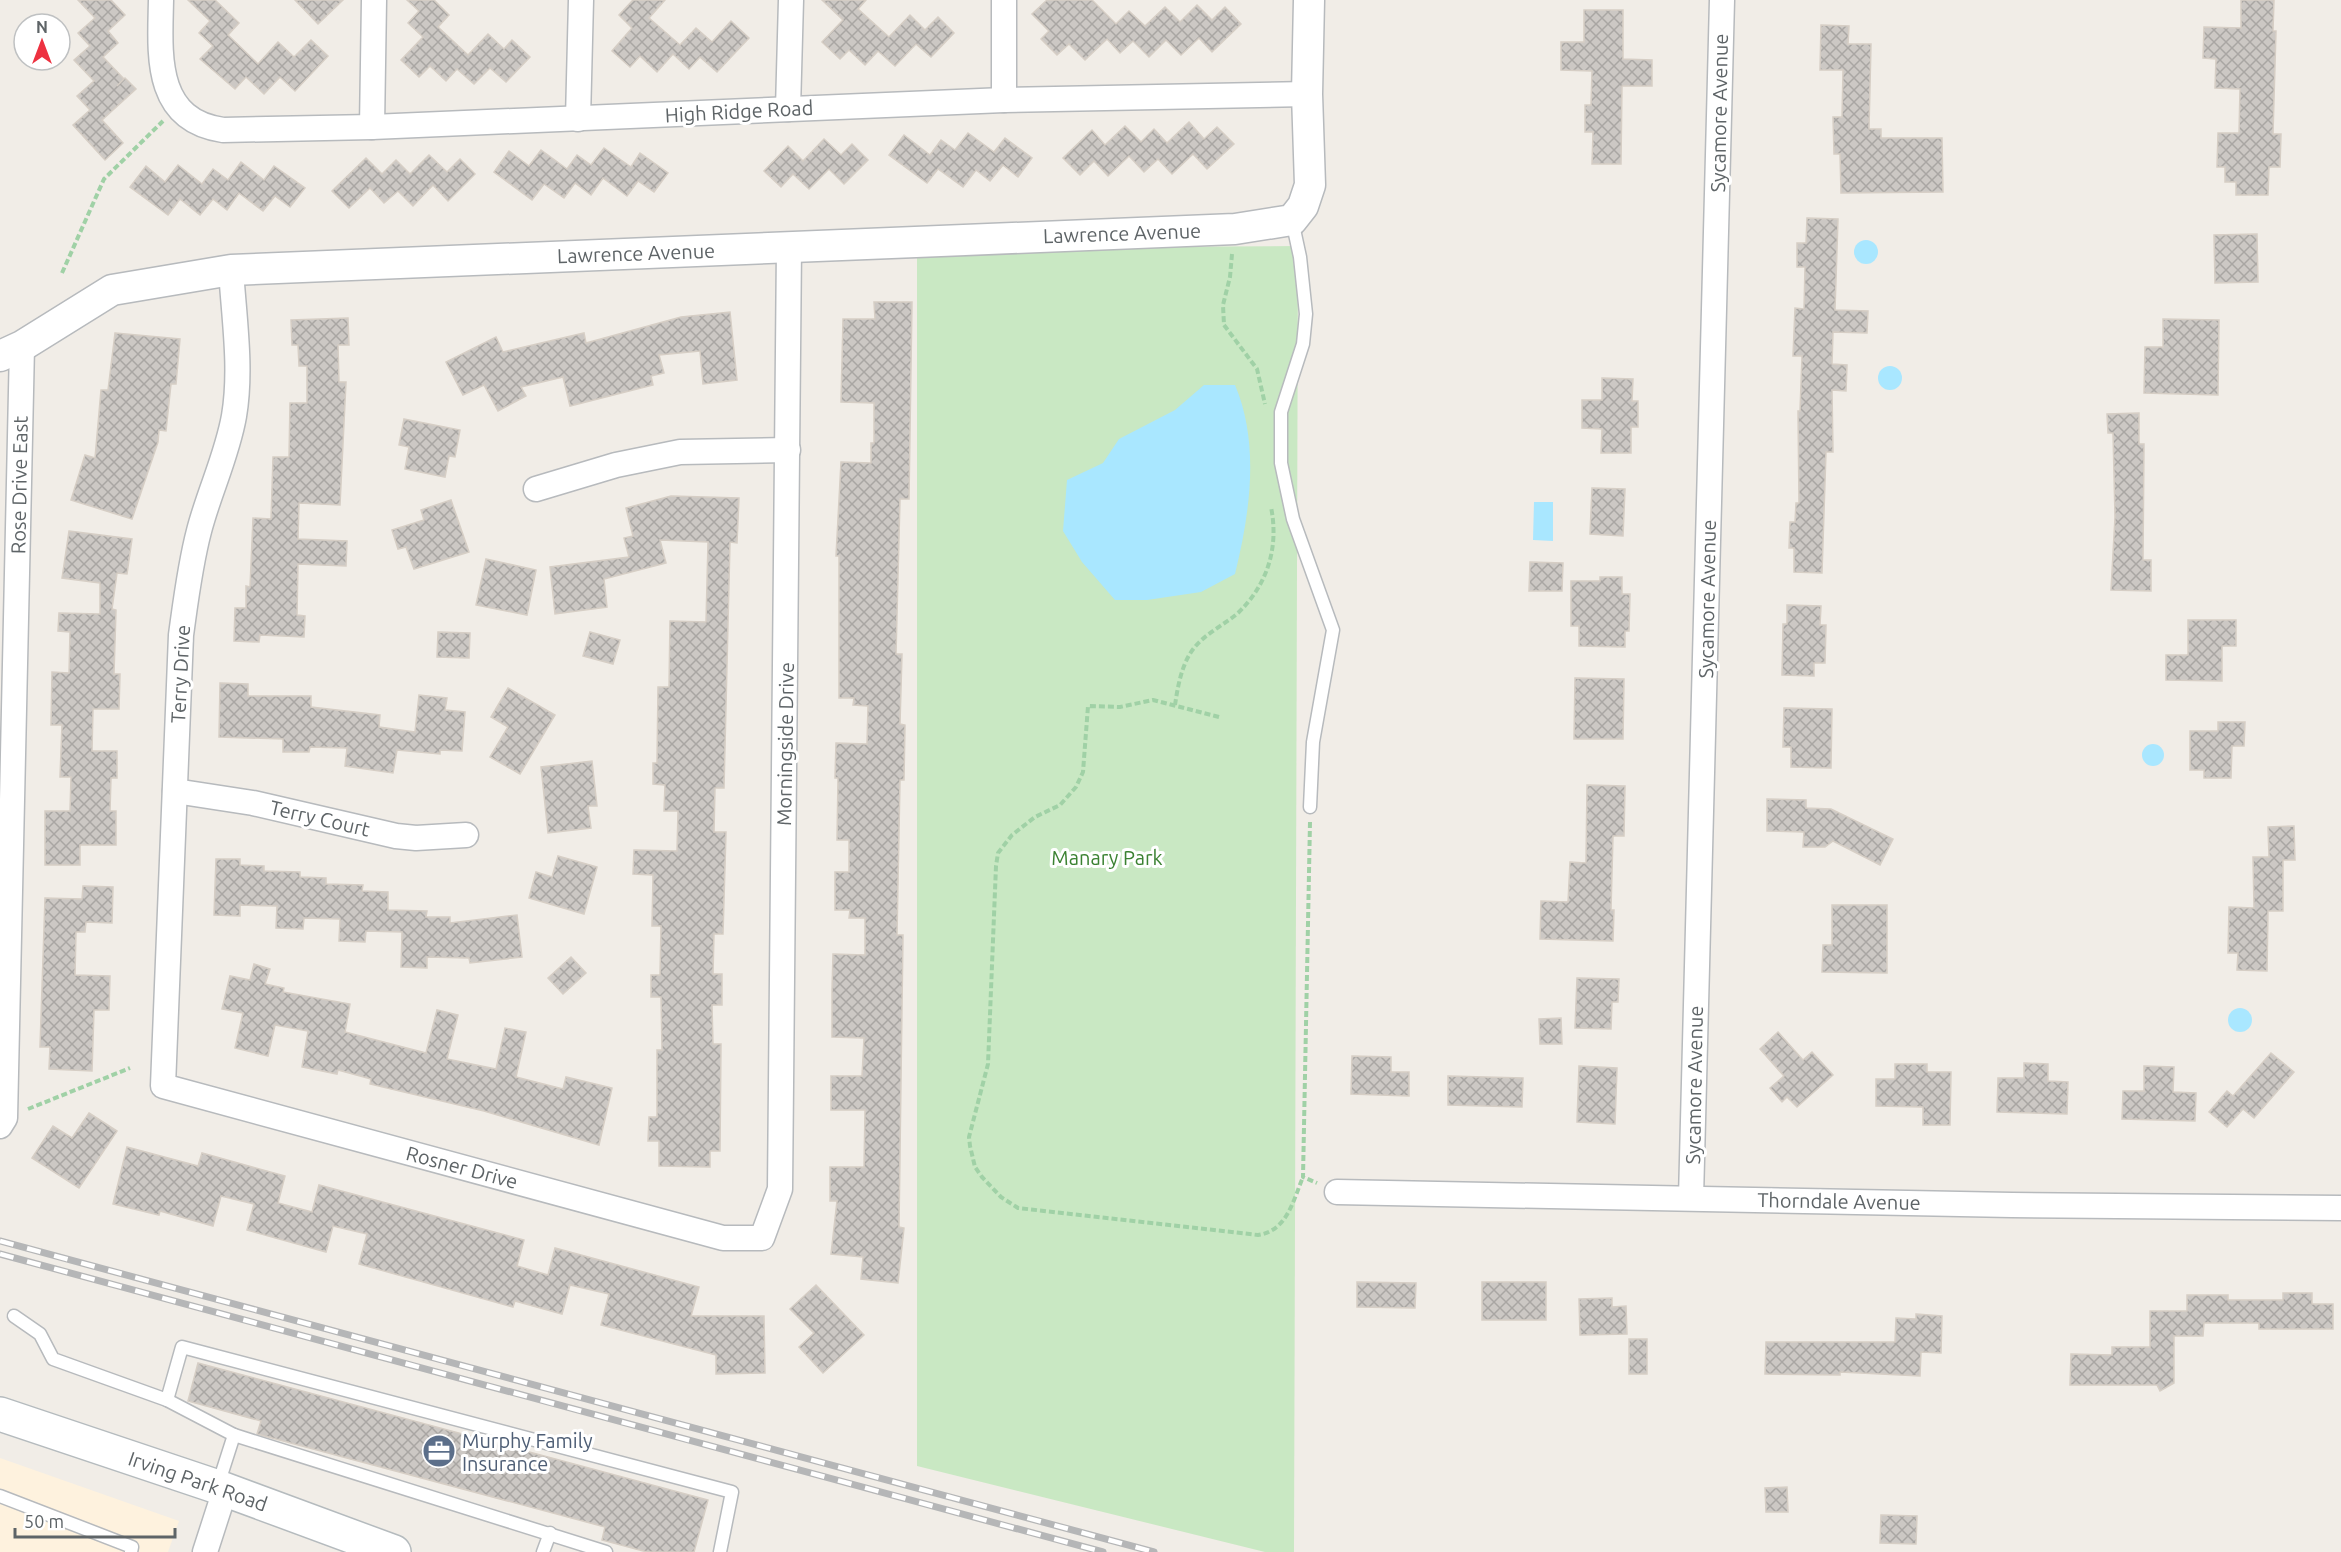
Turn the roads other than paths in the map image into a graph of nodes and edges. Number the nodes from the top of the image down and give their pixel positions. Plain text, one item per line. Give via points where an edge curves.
1 (160, 0) edge
2 (374, 0) edge
3 (581, 0) edge
4 (791, 0) edge
5 (1004, 0) edge
6 (1309, 0) edge
7 (1722, 0) edge
8 (1307, 94) junction
9 (1004, 100) junction
10 (788, 109) junction
11 (578, 119) junction
12 (372, 127) junction
13 (1292, 220) junction
14 (789, 246) junction
15 (231, 270) junction
16 (11, 351) edge
17 (788, 450) junction
18 (536, 489) dead end
19 (175, 792) junction
20 (1310, 807) road end
21 (466, 835) dead end
22 (163, 1086) joint
23 (2, 1122) edge
24 (1337, 1192) road end
25 (1691, 1198) junction
26 (2341, 1208) edge
27 (762, 1238) joint
28 (14, 1316) dead end
29 (167, 1400) junction
30 (0, 1414) edge
31 (234, 1435) junction
32 (221, 1489) junction
33 (0, 1496) edge
34 (550, 1533) junction
35 (130, 1552) edge
36 (205, 1552) edge
37 (394, 1552) edge
38 (543, 1552) edge
39 (606, 1552) edge
40 (720, 1552) edge

1 - 12 street, High Ridge Road via 159,64 166,90 178,106 208,128
2 - 12 street
3 - 11 street
4 - 10 street
5 - 9 street
6 - 8 street
7 - 25 street, Sycamore Avenue
8 - 9 street, High Ridge Road
8 - 13 street via 1310,185 1303,206
9 - 10 street, High Ridge Road
10 - 11 street, High Ridge Road
11 - 12 street, High Ridge Road
13 - 14 street, Lawrence Avenue via 1235,229
13 - 20 lane via 1306,314 1303,344 1281,412 1281,463 1293,519 1333,630 1313,742
14 - 15 street, Lawrence Avenue
14 - 17 street, Morningside Drive
15 - 16 street, Lawrence Avenue via 112,290
15 - 19 street, Terry Drive via 238,387 228,445 200,529 187,588
16 - 23 street, Rose Drive East
17 - 18 street via 680,452 616,465
17 - 27 street, Morningside Drive via 780,1189
19 - 21 street, Terry Court via 253,802 396,836
19 - 22 street, Terry Drive
22 - 27 street, Rosner Drive via 723,1238
24 - 25 street, Thorndale Avenue
25 - 26 street, Thorndale Avenue
28 - 29 lane via 40,1334 53,1359
29 - 31 lane
29 - 40 lane via 182,1347 732,1492
30 - 32 main road, Irving Park Road
31 - 32 lane
31 - 34 lane
32 - 36 street
32 - 37 main road, Irving Park Road
33 - 35 lane via 132,1547
34 - 38 lane
34 - 39 lane

